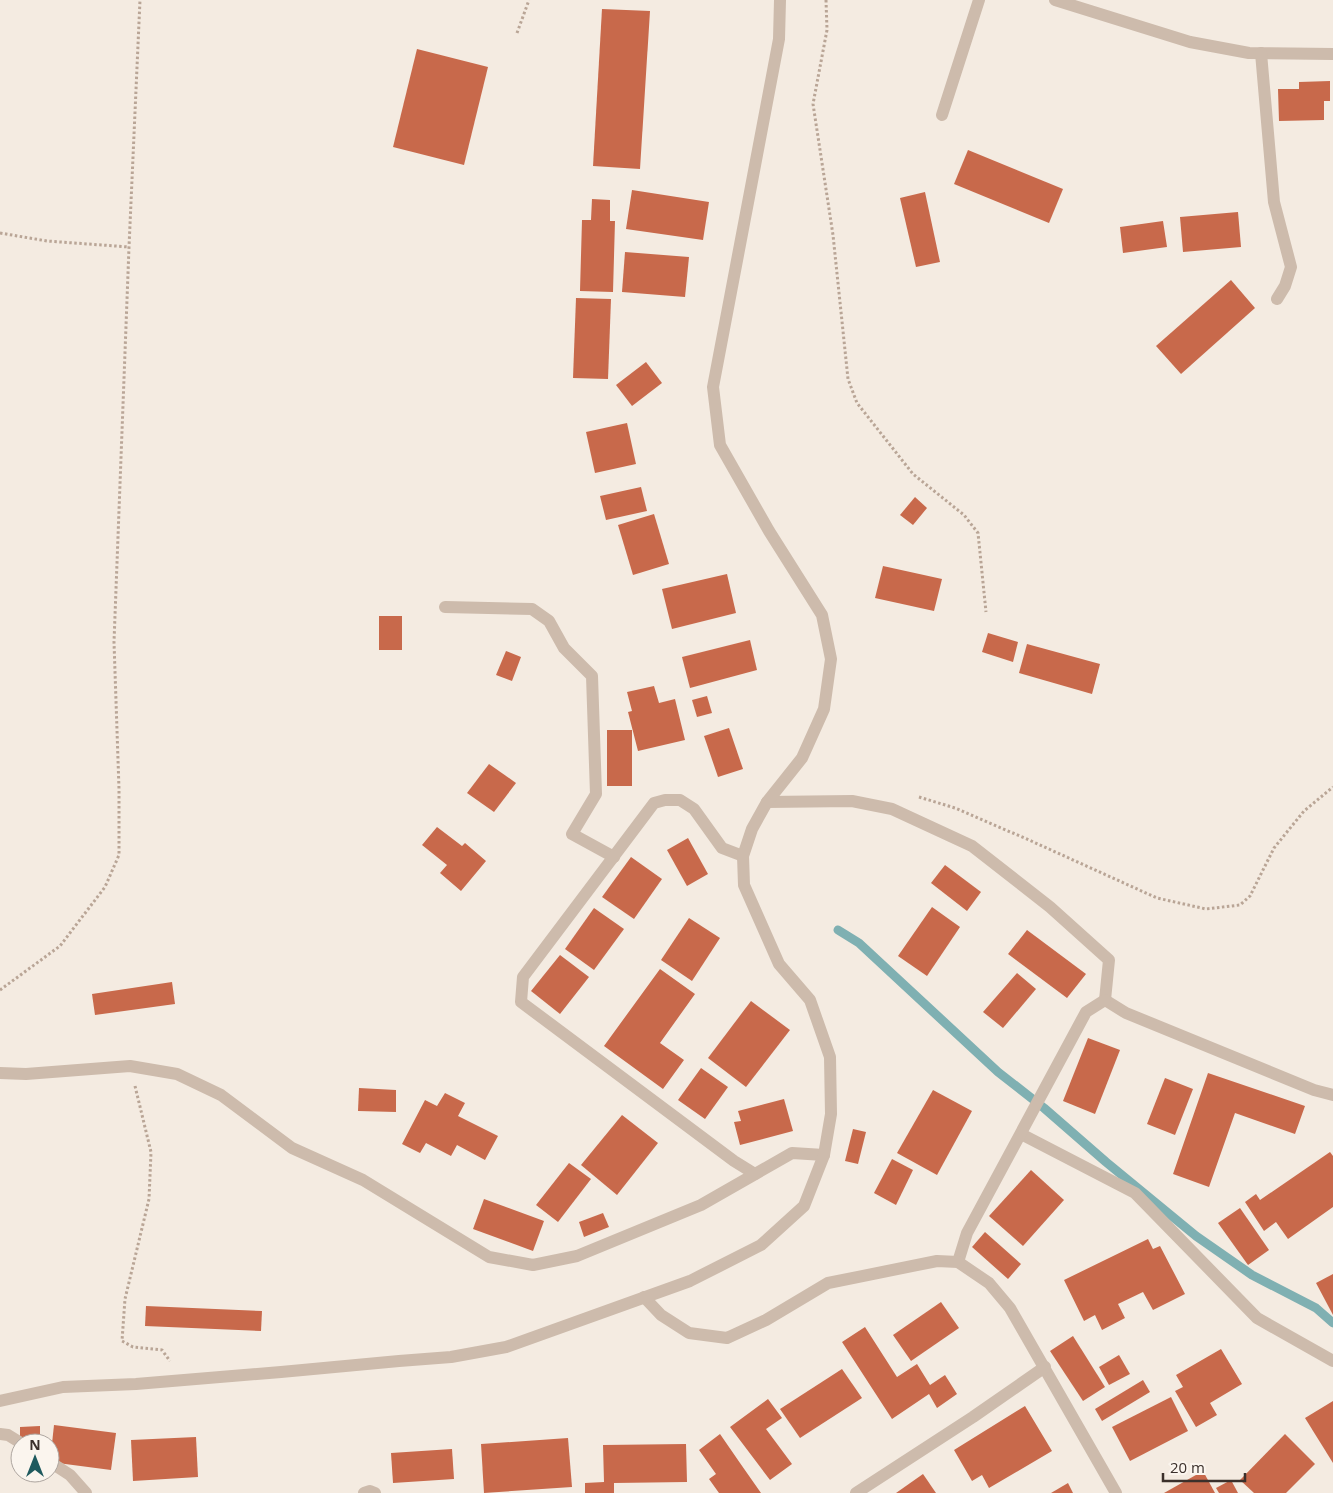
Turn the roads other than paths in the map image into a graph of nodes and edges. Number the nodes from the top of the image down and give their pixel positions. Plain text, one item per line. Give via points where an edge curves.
1 (780, 0) edge
2 (979, 0) edge
3 (1055, 0) edge
4 (1261, 52) junction
5 (1333, 54) edge
6 (942, 116) dead end
7 (1277, 299) dead end
8 (445, 607) dead end
9 (767, 802) junction
10 (743, 856) junction
11 (614, 857) junction
12 (1105, 1000) junction
13 (0, 1073) edge
14 (1333, 1095) edge
15 (1021, 1134) junction
16 (824, 1155) junction
17 (755, 1174) junction
18 (958, 1262) junction
19 (644, 1297) junction
20 (1333, 1361) edge
21 (1045, 1367) junction
22 (0, 1401) edge
23 (60, 1468) edge
24 (86, 1493) edge
25 (364, 1493) edge
26 (375, 1493) edge
27 (856, 1493) edge
28 (1116, 1493) edge

1 - 9 street via 779,39 713,387 720,445 768,531 822,615 831,659 824,709 802,758
2 - 6 street
3 - 4 street via 1190,42
4 - 5 street
4 - 7 street via 1274,202 1291,267
8 - 11 street via 532,609 549,621 564,648 592,676 596,794 572,834
9 - 10 street via 752,829
9 - 12 street via 852,801 892,809 972,846 1050,907 1109,960
10 - 11 street via 722,848 694,808 680,800 665,800 654,803
10 - 16 street via 744,885 779,964 810,1000 830,1057 831,1114
11 - 17 street via 523,977 520,1002
12 - 14 street via 1135,1017
12 - 15 street via 1086,1012
13 - 17 street via 130,1066 177,1074 221,1096 292,1148 363,1180 489,1258 533,1265 577,1256 701,1204
15 - 18 street via 967,1233
15 - 20 street via 1134,1193 1257,1318
16 - 17 street via 792,1152
16 - 19 street via 804,1206 761,1245 690,1281
18 - 19 street via 937,1261 828,1282 766,1320 727,1338 689,1333 661,1315
18 - 21 street via 989,1283 1010,1308
19 - 22 street via 506,1347 460,1356 136,1384 63,1387
21 - 27 street
21 - 28 street
23 - 24 street
25 - 26 street

